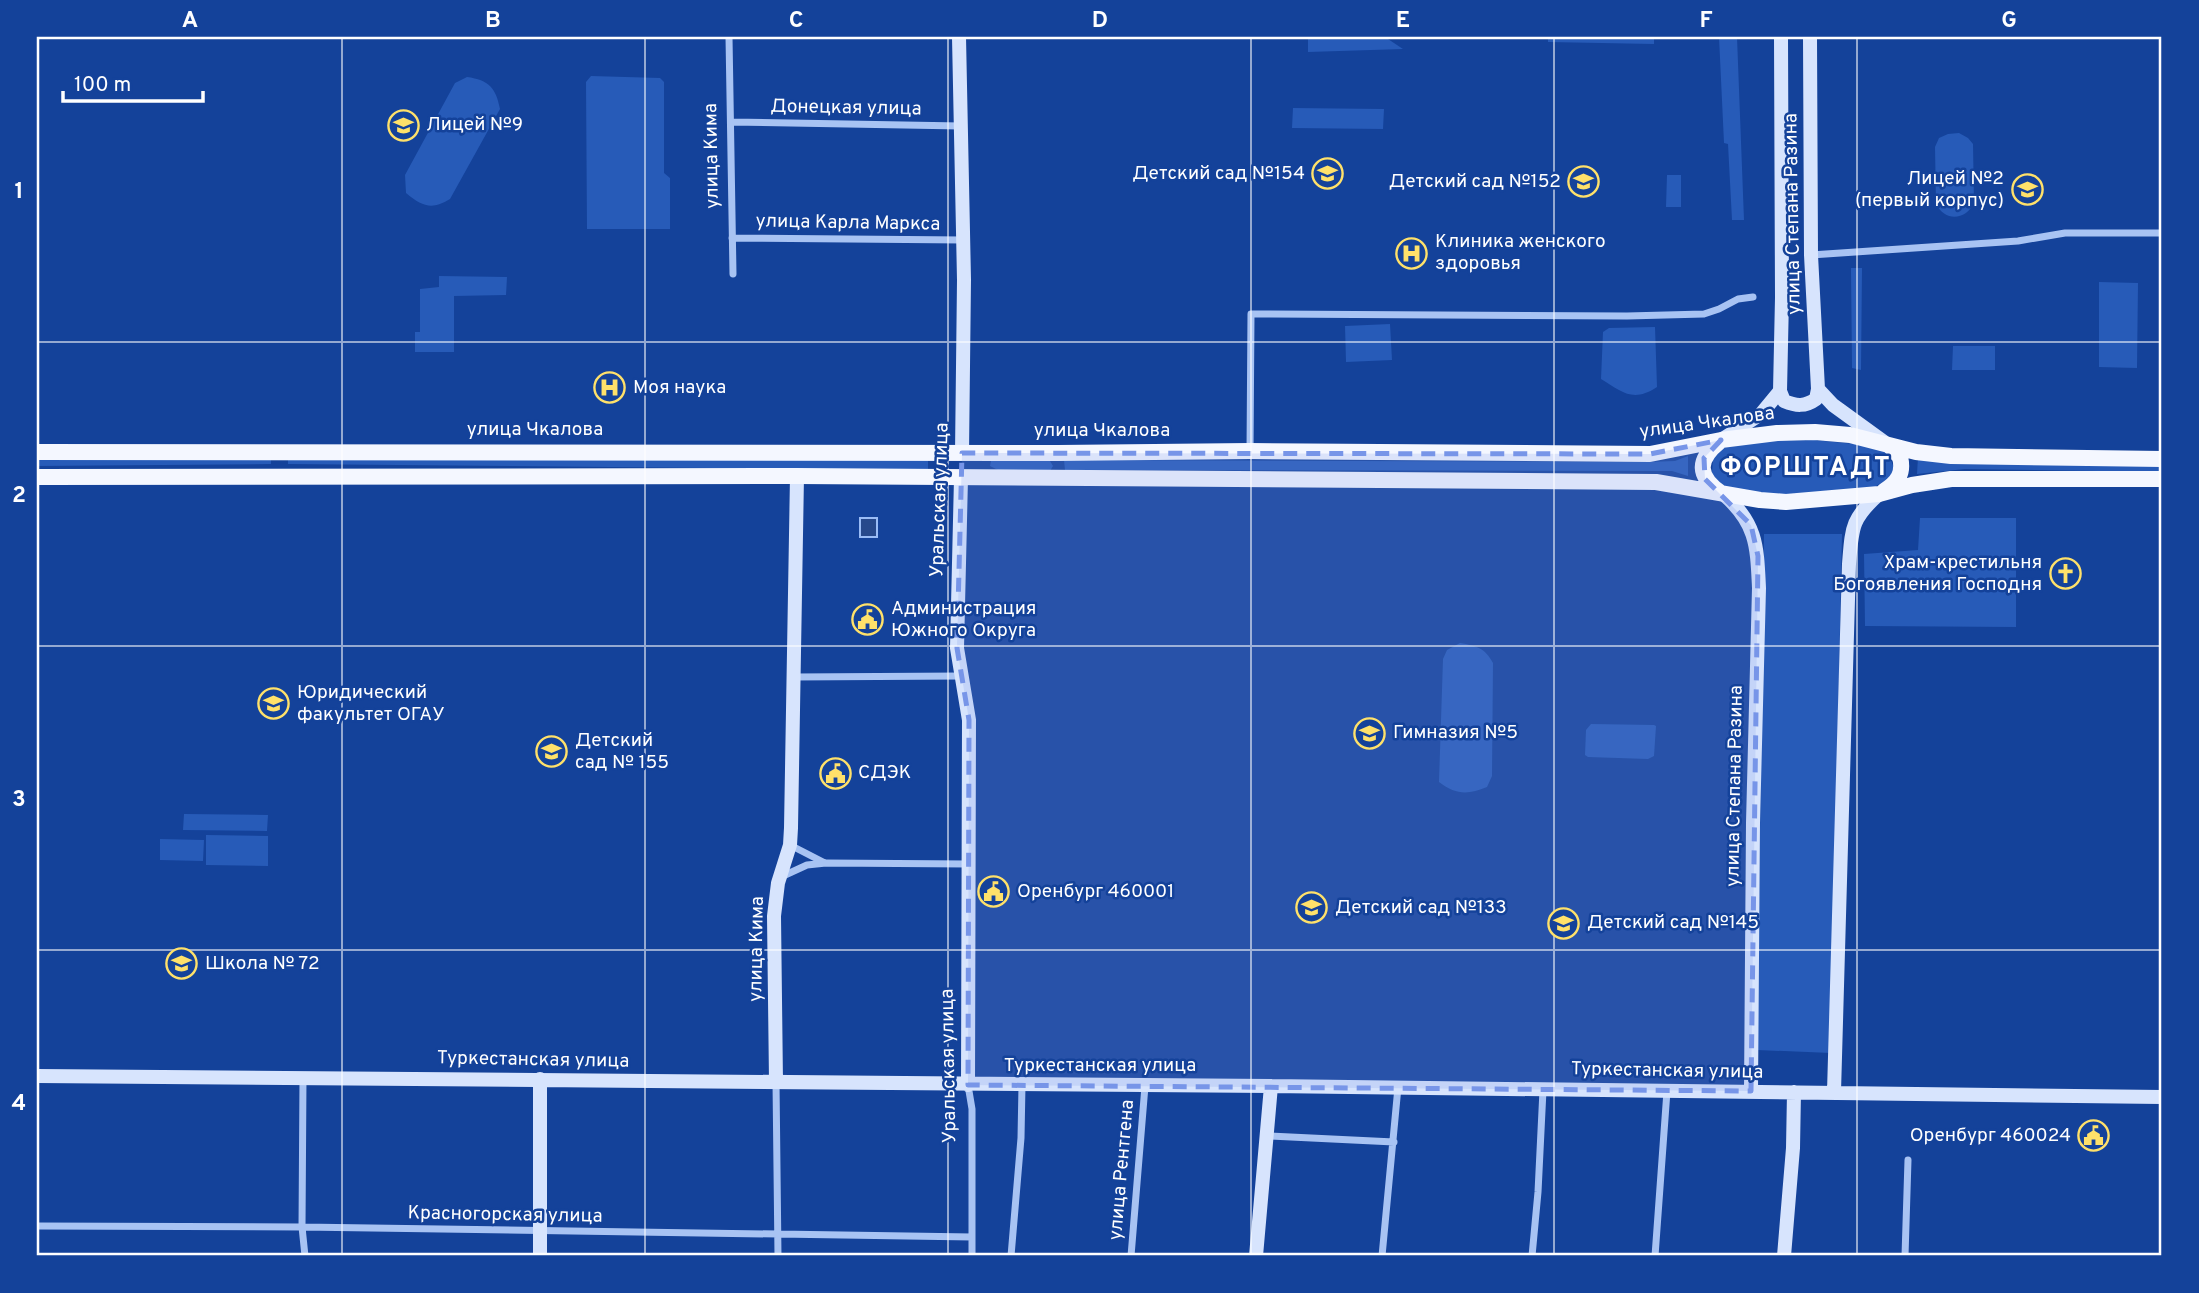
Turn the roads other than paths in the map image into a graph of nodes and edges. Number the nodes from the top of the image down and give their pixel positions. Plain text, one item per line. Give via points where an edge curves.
1 (729, 37) edge
2 (959, 37) edge
3 (1781, 37) edge
4 (1810, 37) edge
5 (731, 122) junction
6 (961, 126) junction
7 (2162, 233) edge
8 (733, 238) junction
9 (964, 240) junction
10 (1811, 256) junction
11 (733, 275) dead end
12 (1753, 297) dead end
13 (1818, 389) junction
14 (1780, 391) junction
15 (1721, 440) junction
16 (1885, 443) junction
17 (279, 451) junction
18 (1251, 451) junction
19 (37, 452) edge
20 (962, 453) junction
21 (1058, 453) junction
22 (2162, 459) edge
23 (279, 476) junction
24 (797, 476) junction
25 (37, 477) edge
26 (961, 478) junction
27 (1058, 479) junction
28 (2162, 479) edge
29 (1723, 494) junction
30 (1879, 494) junction
31 (961, 676) junction
32 (794, 677) junction
33 (790, 845) junction
34 (826, 863) junction
35 (969, 864) junction
36 (781, 877) junction
37 (37, 1076) edge
38 (303, 1077) junction
39 (540, 1079) junction
40 (776, 1082) junction
41 (968, 1085) junction
42 (1022, 1085) junction
43 (1144, 1086) junction
44 (1271, 1086) junction
45 (1398, 1087) junction
46 (1543, 1089) junction
47 (1667, 1090) junction
48 (1751, 1091) junction
49 (1794, 1092) junction
50 (1834, 1092) junction
51 (2162, 1097) edge
52 (1268, 1136) junction
53 (1394, 1142) junction
54 (1909, 1160) dead end
55 (37, 1226) edge
56 (302, 1227) junction
57 (540, 1232) junction
58 (778, 1234) junction
59 (972, 1237) junction
60 (305, 1256) edge
61 (540, 1256) edge
62 (778, 1256) edge
63 (972, 1256) edge
64 (1011, 1256) edge
65 (1130, 1256) edge
66 (1256, 1256) edge
67 (1382, 1256) edge
68 (1532, 1256) edge
69 (1655, 1256) edge
70 (1784, 1256) edge
71 (1905, 1256) edge

1 - 5 street, улица Кима
2 - 6 main road, Уральская улица
3 - 14 main road, улица Степана Разина
4 - 10 main road, улица Степана Разина
5 - 6 street, Донецкая улица
5 - 8 street, улица Кима
6 - 9 main road, Уральская улица
7 - 10 street via 2065,233 2018,241
8 - 9 street, улица Карла Маркса
8 - 11 street, улица Кима
9 - 20 main road, Уральская улица
10 - 13 main road, улица Степана Разина
12 - 18 street via 1704,314 1251,314
13 - 14 main road via 1816,399 1796,406 1784,401
13 - 16 main road
14 - 15 main road via 1760,414
15 - 16 main road, улица Чкалова via 1815,432
15 - 18 main road, улица Чкалова via 1650,454
15 - 29 main road via 1704,458 1703,469 1705,479
16 - 22 main road, улица Чкалова via 1951,456
16 - 30 main road via 1896,450 1902,472
17 - 19 main road, улица Чкалова
17 - 20 main road, улица Чкалова
17 - 23 main road
18 - 21 main road, улица Чкалова
20 - 21 main road, улица Чкалова
20 - 26 main road, Уральская улица
21 - 27 main road
23 - 24 main road
23 - 25 main road
24 - 26 main road
24 - 32 main road, улица Кима
26 - 27 main road
26 - 31 main road, Уральская улица via 957,649
27 - 29 main road via 1656,482
28 - 30 main road via 1951,479
29 - 30 main road via 1786,502
29 - 48 main road, улица Степана Разина via 1751,525 1759,577
30 - 50 main road via 1861,510 1854,526 1849,564
31 - 32 street
31 - 35 main road, Уральская улица via 969,720
32 - 33 main road, улица Кима
33 - 34 street
33 - 36 main road, улица Кима
34 - 35 street
34 - 36 street via 807,865
35 - 41 main road, Уральская улица
36 - 40 main road, улица Кима via 773,933
37 - 38 main road, Туркестанская улица
38 - 39 main road, Туркестанская улица
38 - 56 street
39 - 40 main road, Туркестанская улица
39 - 57 main road
40 - 41 main road, Туркестанская улица
40 - 58 street, улица Кима
41 - 42 main road, Туркестанская улица
41 - 59 street, Уральская улица
42 - 43 main road, Туркестанская улица
42 - 64 street
43 - 44 main road, Туркестанская улица
43 - 65 street, улица Рентгена
44 - 45 main road, Туркестанская улица
44 - 52 main road
45 - 46 main road, Туркестанская улица
45 - 53 street
46 - 47 main road, Туркестанская улица
46 - 68 street
47 - 48 main road, Туркестанская улица
47 - 69 street
48 - 49 main road, Туркестанская улица
49 - 50 main road, Туркестанская улица
49 - 70 main road
50 - 51 main road, Туркестанская улица
52 - 53 street
52 - 66 main road
53 - 67 street
54 - 71 street
55 - 56 street, Красногорская улица
56 - 57 street, Красногорская улица
56 - 60 street
57 - 58 street, Красногорская улица
57 - 61 main road
58 - 59 street, Красногорская улица
58 - 62 street, улица Кима
59 - 63 street, Уральская улица

